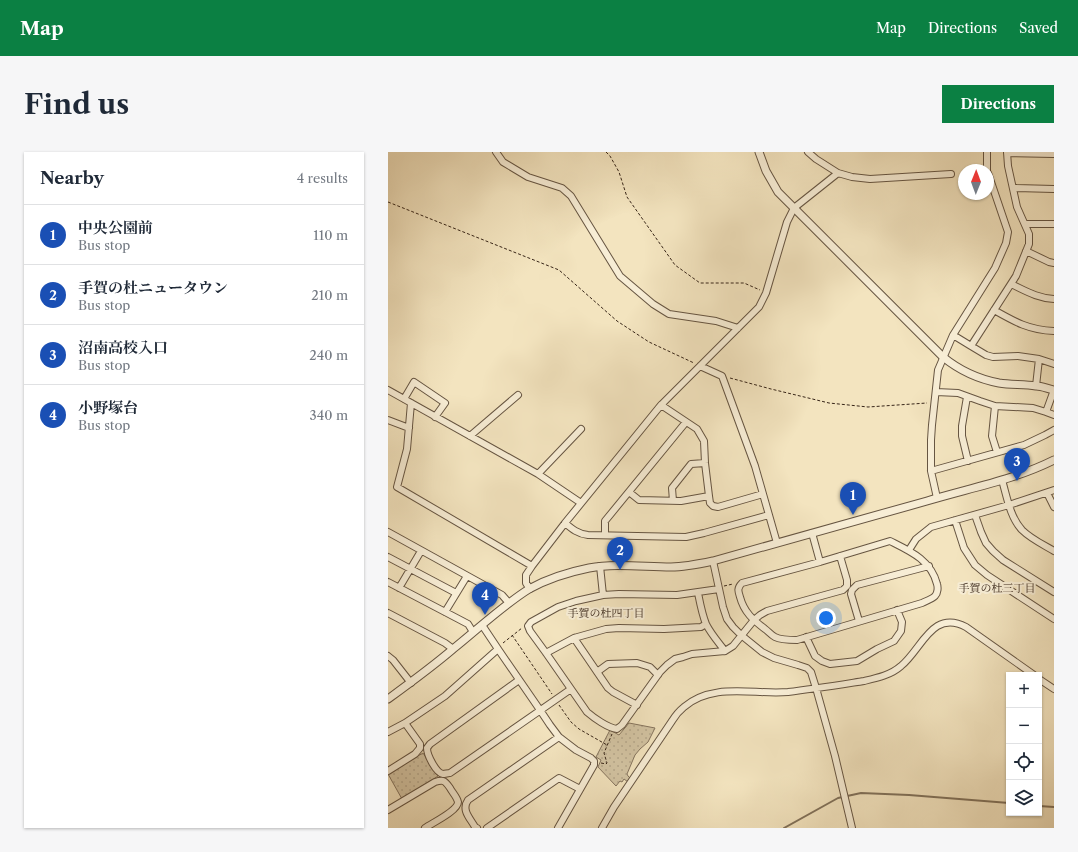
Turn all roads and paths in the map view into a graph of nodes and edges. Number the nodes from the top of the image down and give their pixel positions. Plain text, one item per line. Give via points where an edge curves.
1 (496, 152) edge
2 (606, 152) edge
3 (758, 152) edge
4 (808, 152) edge
5 (987, 152) edge
6 (1007, 152) edge
7 (1054, 154) edge
8 (988, 164) edge
9 (838, 173) junction
10 (951, 174) dead end
11 (1013, 188) junction
12 (1054, 189) edge
13 (994, 191) edge
14 (388, 202) edge
15 (794, 208) junction
16 (1025, 224) junction
17 (1054, 224) edge
18 (1026, 251) junction
19 (1054, 263) edge
20 (1011, 284) junction
21 (766, 293) junction
22 (1054, 299) edge
23 (994, 310) junction
24 (738, 328) junction
25 (1054, 331) edge
26 (952, 335) junction
27 (971, 346) junction
28 (943, 356) junction
29 (1039, 359) junction
30 (1054, 364) edge
31 (700, 366) junction
32 (722, 376) junction
33 (1036, 386) junction
34 (388, 390) edge
35 (1054, 390) edge
36 (936, 392) junction
37 (518, 395) dead end
38 (967, 396) junction
39 (404, 399) junction
40 (935, 402) junction
41 (411, 403) junction
42 (661, 405) junction
43 (995, 406) junction
44 (1046, 412) junction
45 (1054, 415) edge
46 (436, 416) junction
47 (388, 420) edge
48 (686, 422) junction
49 (409, 428) junction
50 (581, 429) dead end
51 (1054, 430) edge
52 (470, 436) junction
53 (997, 452) junction
54 (968, 460) junction
55 (1054, 460) edge
56 (705, 463) junction
57 (931, 471) junction
58 (538, 474) junction
59 (1002, 480) junction
60 (1054, 490) edge
61 (629, 492) junction
62 (1047, 493) junction
63 (762, 494) junction
64 (709, 496) junction
65 (937, 498) junction
66 (673, 502) junction
67 (581, 503) junction
68 (1009, 505) junction
69 (1054, 507) edge
70 (975, 514) junction
71 (769, 515) junction
72 (955, 520) junction
73 (564, 523) junction
74 (388, 532) edge
75 (812, 533) junction
76 (605, 535) junction
77 (777, 543) junction
78 (909, 550) junction
79 (421, 551) junction
80 (1054, 551) edge
81 (840, 556) junction
82 (388, 557) edge
83 (713, 561) junction
84 (820, 562) junction
85 (532, 566) junction
86 (600, 566) junction
87 (929, 566) junction
88 (410, 569) junction
89 (467, 576) junction
90 (388, 582) edge
91 (739, 586) junction
92 (399, 588) junction
93 (530, 589) junction
94 (719, 589) junction
95 (1054, 592) edge
96 (456, 593) junction
97 (698, 593) junction
98 (603, 595) junction
99 (509, 603) junction
100 (897, 610) junction
101 (445, 612) junction
102 (388, 613) edge
103 (1054, 618) edge
104 (754, 620) junction
105 (859, 621) junction
106 (706, 624) junction
107 (482, 625) junction
108 (528, 626) junction
109 (473, 632) junction
110 (741, 635) junction
111 (806, 637) junction
112 (574, 638) junction
113 (453, 649) junction
114 (498, 649) junction
115 (725, 651) junction
116 (546, 653) junction
117 (390, 660) edge
118 (597, 672) junction
119 (1030, 672) edge
120 (658, 674) junction
121 (519, 680) junction
122 (1042, 681) edge
123 (411, 683) junction
124 (816, 688) junction
125 (571, 689) junction
126 (1054, 689) edge
127 (388, 699) edge
128 (637, 705) junction
129 (540, 710) junction
130 (405, 723) junction
131 (613, 728) junction
132 (388, 732) edge
133 (559, 737) junction
134 (594, 761) junction
135 (388, 771) edge
136 (580, 790) junction
137 (388, 810) edge
138 (425, 828) edge
139 (477, 828) edge
140 (487, 828) edge
141 (558, 828) edge
142 (602, 828) edge
143 (852, 828) edge

1 - 24 street via 503,162 528,177 562,188 571,196 620,276 653,304 669,314 716,321
2 - 21 path via 619,172 627,197 675,265 700,283 744,283
3 - 15 street via 778,192
4 - 9 street
5 - 8 street
6 - 7 street
6 - 11 street
9 - 10 street via 870,179
9 - 15 street
11 - 12 street
11 - 16 street via 1017,207
13 - 26 street via 1008,232 1006,243 995,268
14 - 31 path via 559,270 617,322 649,342
15 - 21 street via 787,222
15 - 28 street
16 - 17 street
16 - 18 street via 1029,234
18 - 19 street
18 - 20 street
20 - 22 street via 1035,296
20 - 23 street
21 - 24 street via 759,307
23 - 25 street via 1028,327
23 - 27 street
24 - 31 street
26 - 27 street
26 - 28 street
27 - 29 street via 993,357 1018,356
28 - 33 street via 962,370 984,379
28 - 36 street via 938,370
29 - 30 street
29 - 33 street
31 - 32 street
31 - 42 street
32 - 40 path via 829,403 868,407
32 - 63 street via 755,466
33 - 35 street
34 - 39 street
35 - 44 street
36 - 38 street
36 - 40 street
37 - 52 street
38 - 43 street
38 - 54 street via 962,436
39 - 41 street
39 - 46 street via 414,382 445,403
40 - 57 street
41 - 46 street
41 - 49 street
42 - 48 street
42 - 67 street
43 - 44 street via 1033,408
43 - 53 street via 992,436
44 - 45 street
46 - 52 street
47 - 49 street
48 - 56 street via 697,429 704,441
48 - 61 street
49 - 85 street via 407,449 397,487
50 - 58 street
51 - 53 street via 1024,445
52 - 58 street
53 - 54 street
54 - 57 street
55 - 59 street
56 - 64 street
56 - 66 street via 692,464 672,488
57 - 65 street
58 - 67 street
59 - 65 street
59 - 68 street
60 - 62 street
61 - 66 street via 639,500
61 - 76 street via 605,521
62 - 68 street
62 - 69 street
63 - 64 street via 718,507 710,503
63 - 71 street
64 - 66 street
65 - 75 street
67 - 73 street
68 - 70 street
68 - 80 street via 1026,534
70 - 72 street
70 - 95 street via 986,543 992,551
71 - 76 street via 686,537
71 - 77 street
72 - 78 street via 931,526 916,539
72 - 103 street via 964,548 974,565
73 - 76 street via 581,534
73 - 85 street
74 - 79 street
75 - 77 street
75 - 84 street
77 - 83 street
78 - 81 street via 890,541
78 - 87 street
79 - 88 street
79 - 89 street
81 - 84 street
81 - 104 street via 847,580 847,586 843,590 767,612
82 - 88 street
83 - 86 street via 672,567
83 - 94 street
84 - 91 street via 742,583
85 - 93 street via 526,575 526,583
86 - 93 street via 579,570
86 - 98 street
87 - 100 street via 938,586 935,596 922,603
87 - 105 street via 857,585 851,594
88 - 92 street
88 - 96 street
89 - 96 street
89 - 99 street via 502,595
90 - 92 street
91 - 94 path via 735,584
91 - 104 street via 742,604
92 - 101 street
93 - 99 street
94 - 97 street
94 - 110 street via 727,619
96 - 101 street
97 - 98 street
97 - 106 street
98 - 108 street via 558,607
99 - 107 street
100 - 105 street
100 - 111 street via 902,622 901,631 894,641 857,661 830,664 822,661 815,656
101 - 109 street via 468,624
102 - 113 street
104 - 110 street
104 - 111 street via 776,637 797,640
105 - 111 street
106 - 112 street via 701,627 664,629 606,629
106 - 115 street
107 - 109 street
107 - 114 street
108 - 114 path via 512,635
108 - 116 street
109 - 113 street
110 - 115 street
110 - 124 street via 762,652 807,668 811,672
112 - 116 street
112 - 118 street
113 - 123 street
114 - 121 street
114 - 130 street via 445,696
115 - 120 street via 692,654 675,659
116 - 125 street
117 - 123 street
118 - 120 street via 608,664 637,663 650,667
118 - 128 street via 608,688
119 - 124 street via 961,624 946,623 932,629 905,662 894,671 864,681
120 - 128 street
121 - 129 street
121 - 129 street via 426,748 426,754 438,772 450,773
122 - 126 street
123 - 127 street
124 - 142 street via 786,692 722,692 707,694 688,703 666,729
124 - 143 street
125 - 129 street
125 - 131 street via 592,717
128 - 131 street via 622,725 617,729
129 - 133 street
130 - 132 street
130 - 135 street via 420,744 420,748
131 - 134 path via 604,753 606,764
133 - 134 street
133 - 139 street via 468,800 465,810
134 - 136 street
136 - 140 street via 559,778
136 - 141 street
137 - 138 street via 435,782 443,780 458,804

